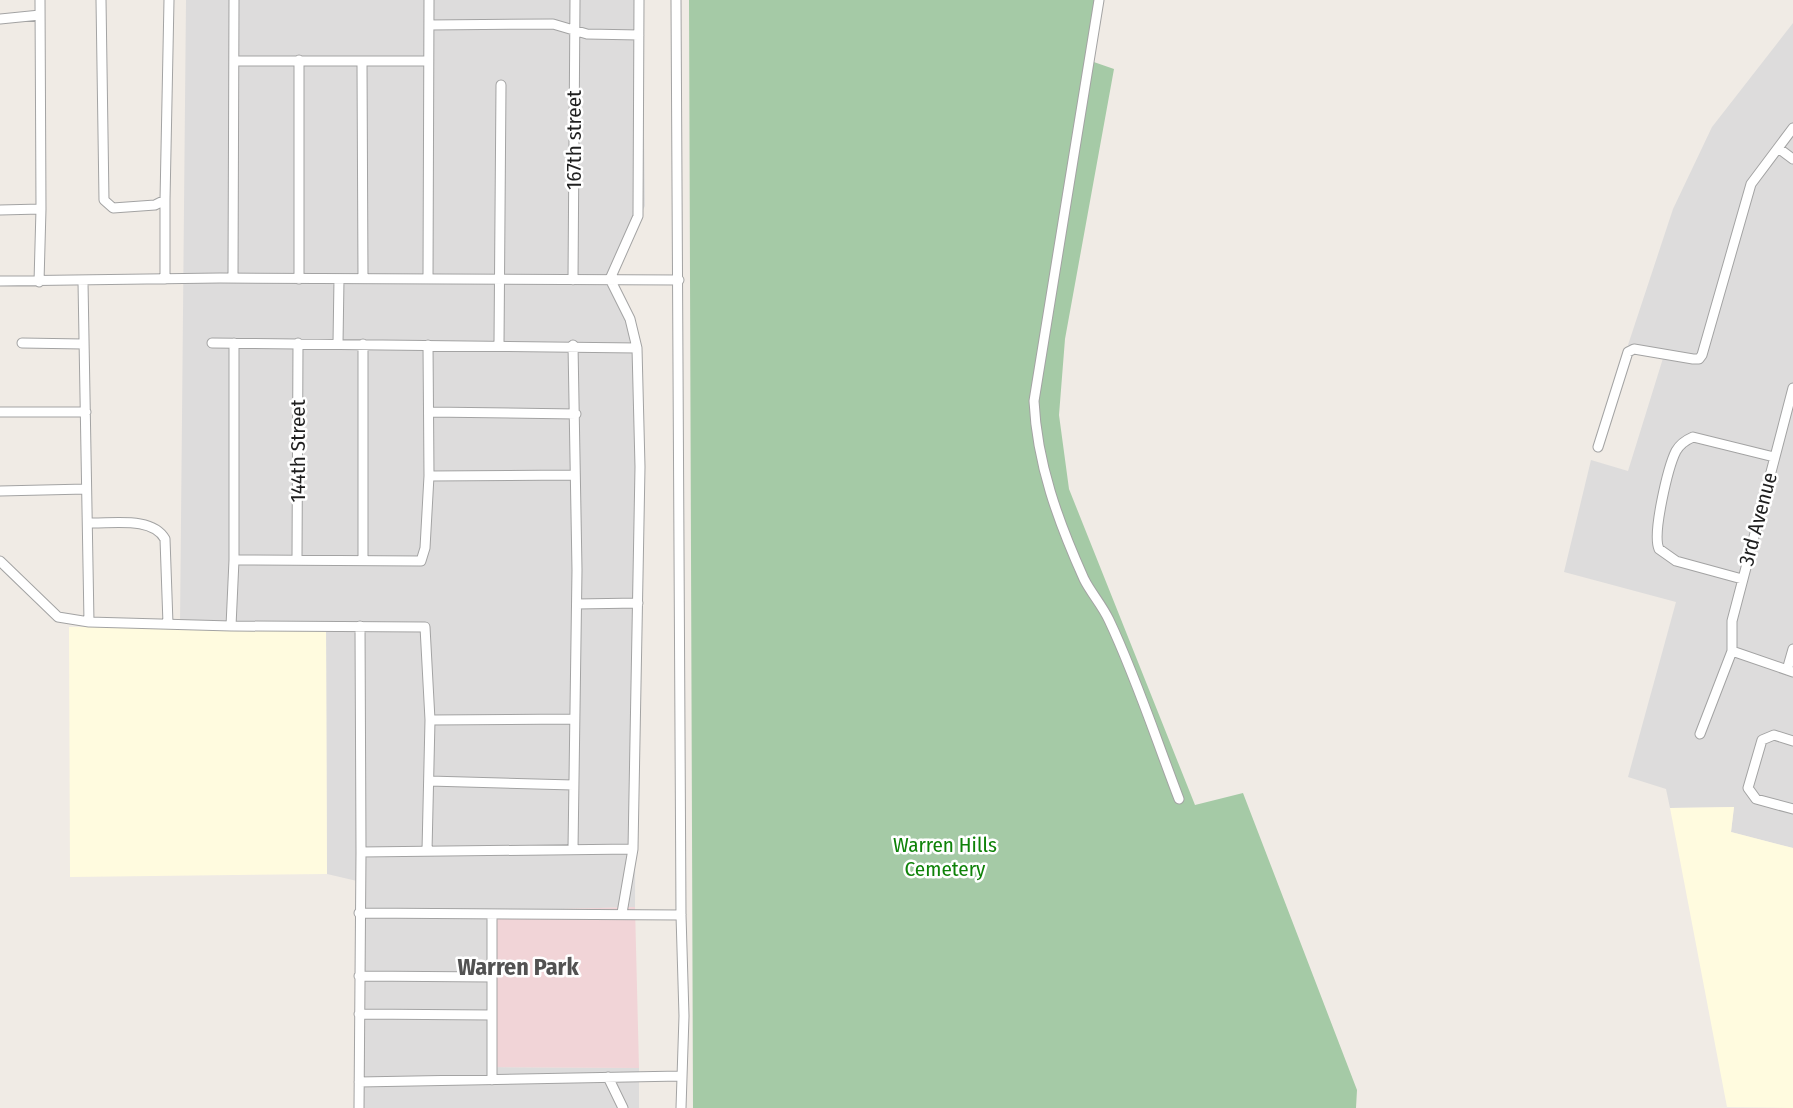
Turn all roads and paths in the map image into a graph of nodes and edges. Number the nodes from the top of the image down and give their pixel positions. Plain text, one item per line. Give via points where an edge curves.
1 (40, 0) edge
2 (101, 0) edge
3 (169, 0) edge
4 (234, 0) edge
5 (429, 0) edge
6 (575, 0) edge
7 (639, 0) edge
8 (677, 0) edge
9 (1099, 0) edge
10 (40, 15) junction
11 (0, 19) edge
12 (429, 25) junction
13 (575, 30) junction
14 (639, 35) junction
15 (299, 60) junction
16 (234, 61) junction
17 (427, 61) junction
18 (362, 62) junction
19 (502, 85) dead end
20 (1793, 128) edge
21 (1778, 148) junction
22 (1793, 159) edge
23 (165, 200) junction
24 (41, 209) junction
25 (0, 210) edge
26 (233, 278) junction
27 (299, 278) junction
28 (363, 278) junction
29 (166, 279) junction
30 (339, 279) junction
31 (428, 279) junction
32 (610, 279) junction
33 (499, 280) junction
34 (573, 280) junction
35 (679, 280) junction
36 (0, 281) edge
37 (39, 282) junction
38 (83, 282) junction
39 (212, 342) dead end
40 (22, 343) dead end
41 (234, 343) junction
42 (298, 343) junction
43 (338, 343) junction
44 (83, 344) junction
45 (363, 344) junction
46 (499, 344) junction
47 (428, 345) junction
48 (573, 345) junction
49 (637, 348) junction
50 (1793, 388) edge
51 (0, 412) edge
52 (86, 412) junction
53 (429, 412) junction
54 (576, 414) junction
55 (1598, 447) dead end
56 (1774, 457) junction
57 (575, 475) junction
58 (429, 476) junction
59 (86, 489) junction
60 (0, 491) edge
61 (88, 523) junction
62 (363, 558) junction
63 (297, 559) junction
64 (234, 560) junction
65 (0, 561) edge
66 (1742, 579) junction
67 (638, 603) junction
68 (576, 604) junction
69 (89, 622) junction
70 (168, 624) junction
71 (231, 626) junction
72 (360, 626) junction
73 (1793, 649) edge
74 (1732, 651) junction
75 (1790, 671) edge
76 (574, 719) junction
77 (430, 720) junction
78 (1700, 734) dead end
79 (1793, 741) edge
80 (429, 781) junction
81 (573, 785) junction
82 (1179, 799) dead end
83 (1793, 809) edge
84 (573, 849) junction
85 (633, 849) junction
86 (427, 851) junction
87 (361, 852) junction
88 (359, 913) junction
89 (622, 913) junction
90 (492, 914) junction
91 (681, 915) junction
92 (359, 976) junction
93 (492, 977) junction
94 (359, 1014) junction
95 (492, 1015) junction
96 (681, 1076) junction
97 (608, 1077) junction
98 (492, 1080) junction
99 (359, 1082) junction
100 (359, 1108) edge
101 (623, 1108) edge
102 (681, 1108) edge

1 - 10 street
2 - 23 street via 104,200 113,208
3 - 23 street
4 - 16 street
5 - 12 street
6 - 13 street, 167th street
7 - 14 street
8 - 35 street
9 - 82 street via 1034,401 1035,429 1060,522 1086,582 1108,617
10 - 11 street
10 - 24 street
12 - 13 street via 554,23
12 - 17 street
13 - 14 street
13 - 34 street, 167th street
14 - 32 street via 638,216
15 - 16 street
15 - 18 street
15 - 27 street
16 - 26 street
17 - 18 street
17 - 31 street
18 - 28 street
19 - 33 street
20 - 21 street
21 - 22 street
21 - 55 street via 1761,167 1744,202 1702,355 1693,359 1634,349 1628,352
23 - 29 street
24 - 25 street
24 - 37 street
26 - 27 street
26 - 29 street
27 - 30 street
28 - 30 street
28 - 31 street
29 - 38 street
30 - 43 street
31 - 33 street
32 - 34 street
32 - 35 street
32 - 49 street
33 - 34 street
33 - 46 street
35 - 91 street
36 - 37 street
37 - 38 street
38 - 44 street
39 - 41 street
40 - 44 street
41 - 42 street
41 - 64 street
42 - 43 street
42 - 63 street, 144th Street
43 - 45 street
44 - 52 street
45 - 47 street
45 - 62 street
46 - 47 street
46 - 48 street
47 - 53 street
48 - 49 street
48 - 54 street
49 - 67 street
50 - 56 street, 3rd Avenue
51 - 52 street
52 - 59 street
53 - 54 street
53 - 58 street
54 - 57 street
56 - 66 street, 3rd Avenue
56 - 66 street via 1693,437 1674,458 1656,535 1659,549 1676,561
57 - 58 street
57 - 68 street
58 - 62 street via 421,561
59 - 60 street
59 - 61 street
61 - 69 street
61 - 70 street via 146,524 161,531
62 - 63 street
63 - 64 street
64 - 71 street
65 - 69 street via 58,617
66 - 74 street, 3rd Avenue via 1732,621
67 - 68 street
67 - 85 street
68 - 76 street
69 - 70 street
70 - 71 street
71 - 72 street
72 - 77 street via 425,627
72 - 87 street
73 - 75 street
74 - 75 street
74 - 78 street, 3rd Avenue
76 - 77 street
76 - 81 street
77 - 80 street
79 - 83 street via 1774,735 1762,740 1748,791 1756,799
80 - 81 street
80 - 86 street
81 - 84 street
84 - 85 street
84 - 86 street
85 - 89 street
86 - 87 street
87 - 88 street
88 - 90 street
88 - 92 street
89 - 90 street
89 - 91 street
90 - 93 street
91 - 96 street
92 - 93 street
92 - 94 street
93 - 95 street
94 - 95 street
94 - 99 street
95 - 98 street
96 - 97 street
96 - 102 street
97 - 98 street
97 - 101 street
98 - 99 street
99 - 100 street

